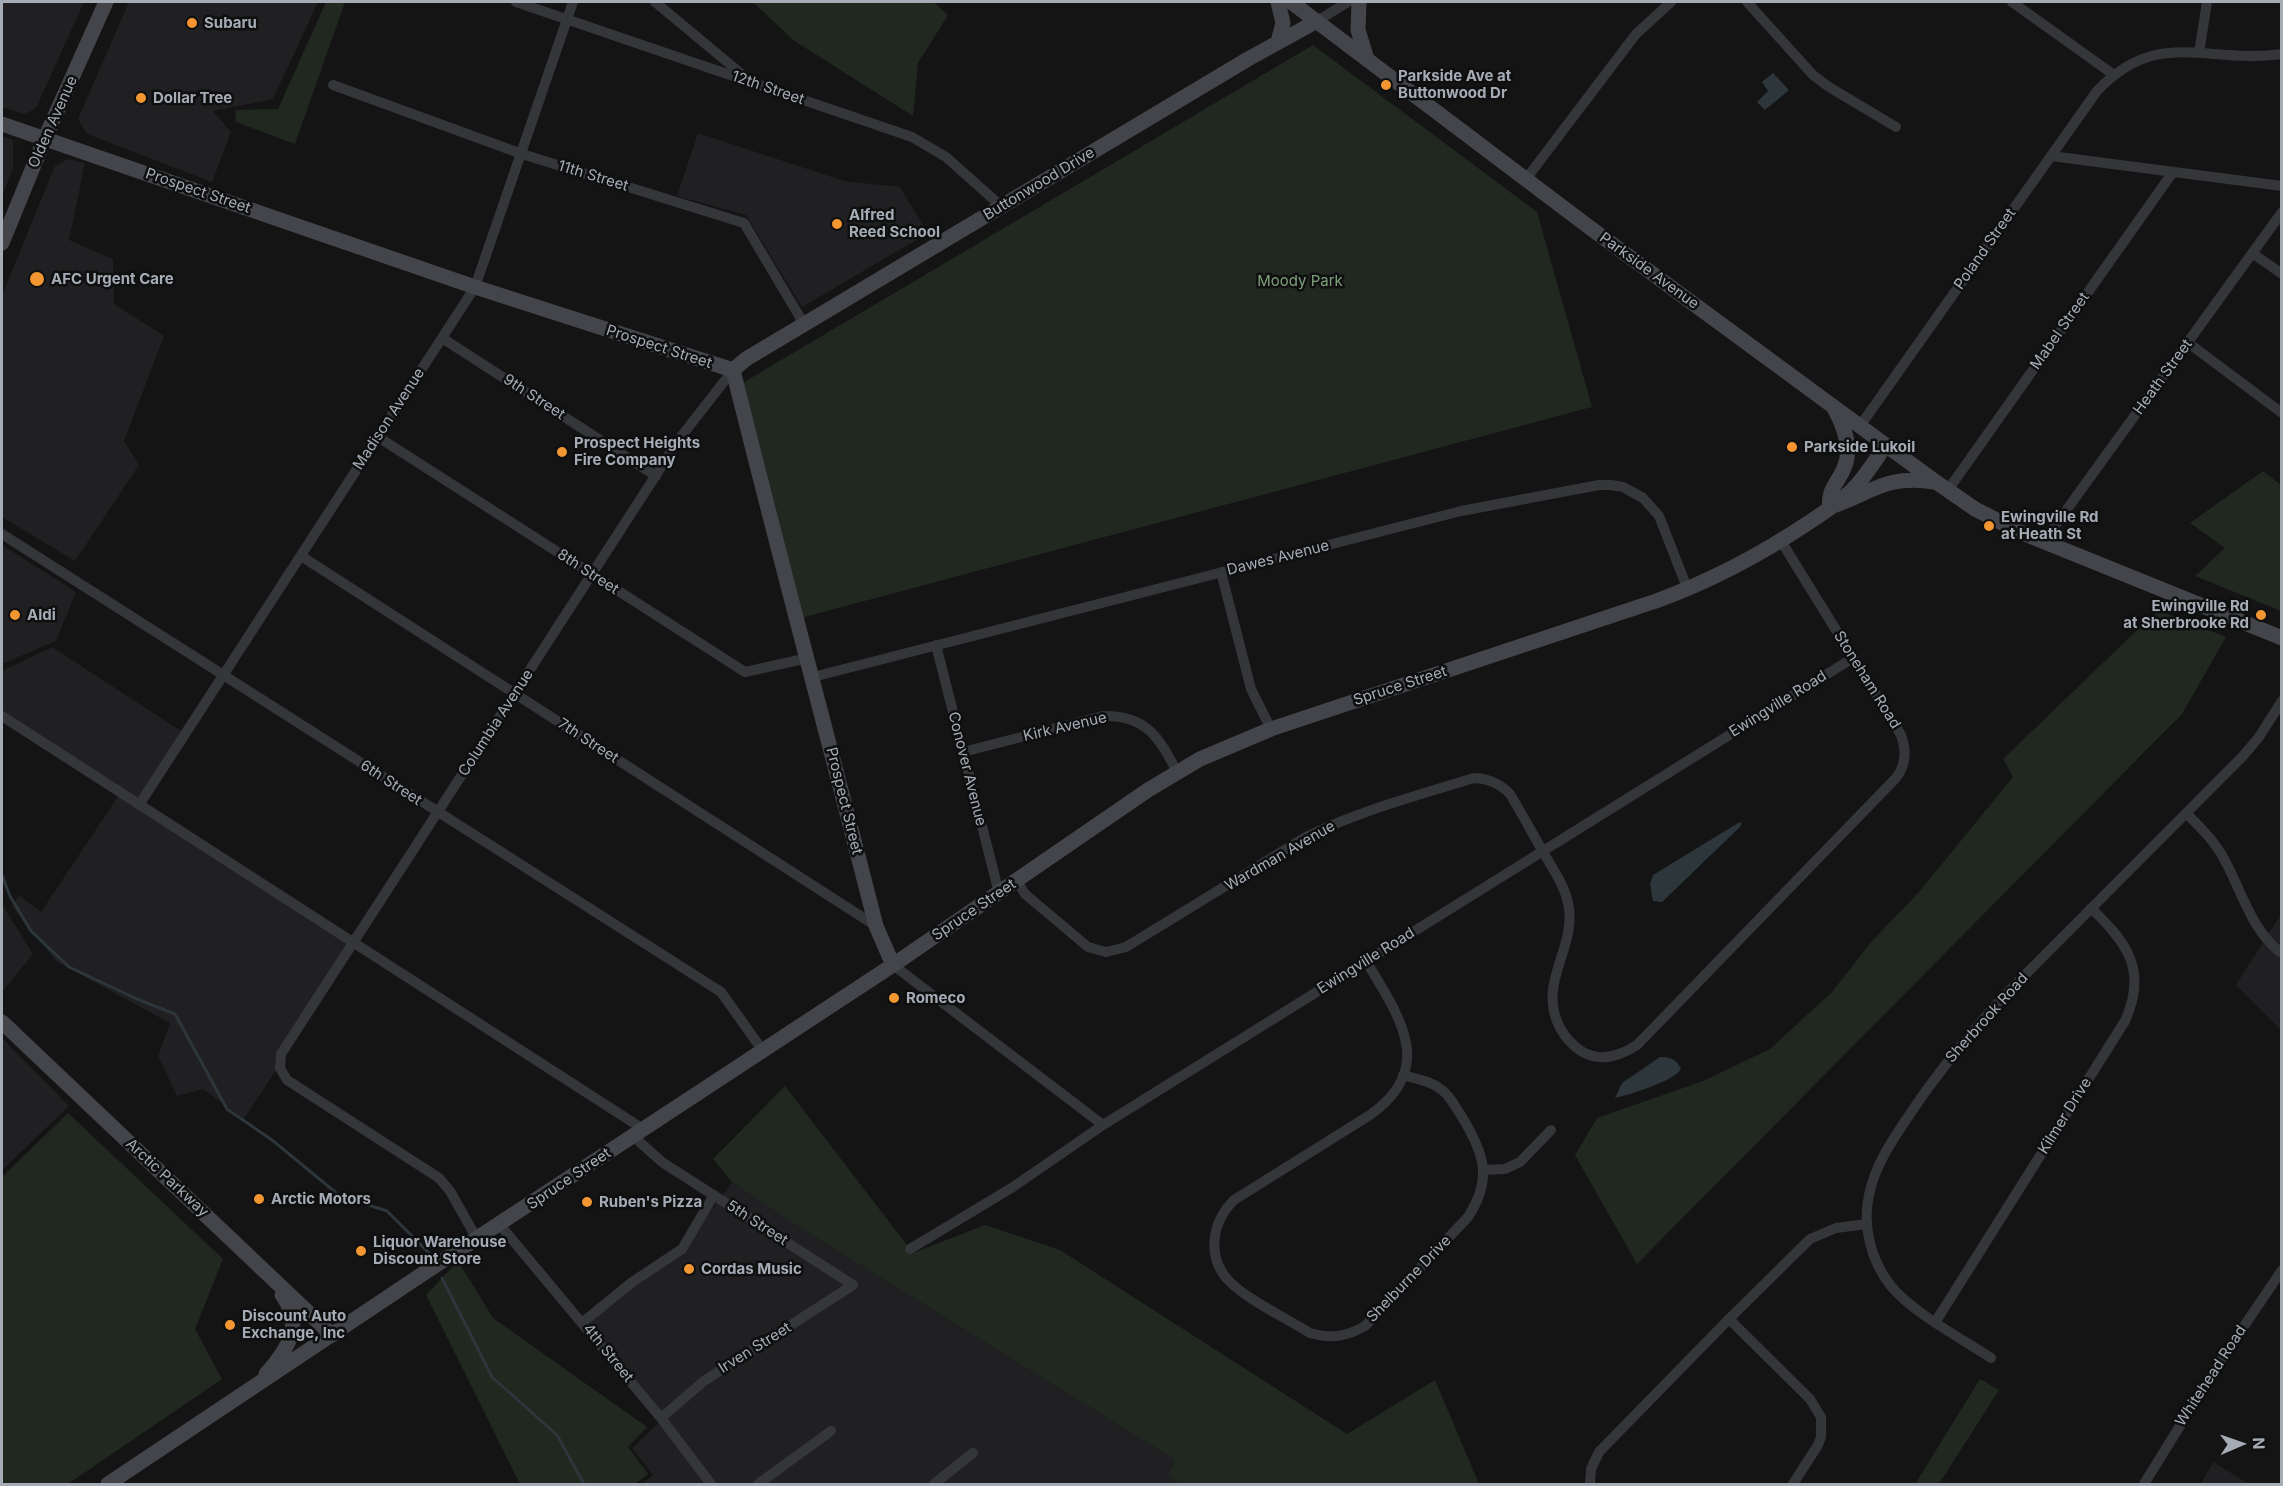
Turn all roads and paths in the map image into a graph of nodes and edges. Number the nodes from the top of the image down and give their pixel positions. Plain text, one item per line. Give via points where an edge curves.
1 (106, 2) edge
2 (516, 2) edge
3 (573, 2) edge
4 (655, 2) edge
5 (1278, 2) edge
6 (1291, 2) edge
7 (1348, 2) edge
8 (1359, 2) edge
9 (1671, 2) edge
10 (1747, 2) edge
11 (2012, 2) edge
12 (2207, 2) edge
13 (567, 19) junction
14 (1317, 21) junction
15 (1278, 42) junction
16 (2199, 53) junction
17 (2282, 54) edge
18 (1367, 58) junction
19 (2114, 75) junction
20 (750, 81) junction
21 (333, 85) dead end
22 (2, 124) edge
23 (1896, 127) dead end
24 (45, 138) junction
25 (522, 154) junction
26 (2051, 156) junction
27 (2173, 172) junction
28 (1526, 179) junction
29 (2282, 186) edge
30 (1001, 206) junction
31 (2282, 212) edge
32 (2, 243) edge
33 (2252, 253) junction
34 (2282, 274) edge
35 (475, 287) junction
36 (804, 324) junction
37 (442, 338) junction
38 (2187, 342) junction
39 (733, 370) junction
40 (1832, 406) junction
41 (2282, 413) edge
42 (1860, 426) junction
43 (378, 437) junction
44 (1886, 445) junction
45 (656, 476) junction
46 (1942, 486) junction
47 (1830, 507) junction
48 (2, 534) edge
49 (1781, 541) junction
50 (2044, 542) junction
51 (301, 556) junction
52 (1221, 572) junction
53 (592, 574) junction
54 (1688, 590) junction
55 (2282, 638) edge
56 (936, 645) junction
57 (1853, 657) junction
58 (808, 658) junction
59 (223, 676) junction
60 (813, 677) junction
61 (515, 694) junction
62 (2282, 701) edge
63 (2, 716) edge
64 (1271, 729) junction
65 (963, 752) junction
66 (1177, 772) junction
67 (139, 805) junction
68 (438, 813) junction
69 (2186, 813) junction
70 (1542, 851) junction
71 (1017, 881) junction
72 (999, 893) junction
73 (2091, 908) junction
74 (876, 926) junction
75 (354, 942) junction
76 (2280, 952) dead end
77 (1366, 961) junction
78 (893, 965) junction
79 (2, 1022) edge
80 (763, 1051) junction
81 (1403, 1075) junction
82 (1103, 1125) junction
83 (1551, 1130) dead end
84 (638, 1132) junction
85 (1483, 1170) junction
86 (714, 1195) junction
87 (1867, 1224) junction
88 (500, 1225) junction
89 (477, 1239) junction
90 (910, 1248) dead end
91 (242, 1250) junction
92 (2282, 1270) edge
93 (854, 1286) joint
94 (1729, 1319) junction
95 (582, 1322) junction
96 (1936, 1322) junction
97 (332, 1335) junction
98 (1991, 1358) dead end
99 (256, 1386) junction
100 (661, 1418) junction
101 (831, 1431) dead end
102 (972, 1453) dead end
103 (108, 1485) edge
104 (711, 1485) edge
105 (758, 1485) edge
106 (934, 1485) edge
107 (1590, 1485) edge
108 (1793, 1485) edge
109 (2144, 1485) edge

1 - 24 street, Olden Avenue
2 - 13 street, 12th Street
3 - 13 street, Madison Avenue
4 - 20 street
5 - 15 street via 1283,23
6 - 14 street, Parkside Avenue
7 - 14 street, Buttonwood Drive
8 - 18 street via 1358,30
9 - 28 street via 1636,34
10 - 23 street via 1813,75
11 - 19 street
12 - 16 street
13 - 20 street, 12th Street
13 - 25 street, Madison Avenue
14 - 15 street, Buttonwood Drive
14 - 18 street, Parkside Avenue
15 - 30 street, Buttonwood Drive
16 - 17 street, Poland Street via 2246,57
16 - 19 street, Poland Street via 2148,56
18 - 28 street, Parkside Avenue
19 - 26 street, Poland Street via 2097,91
20 - 30 street, 12th Street via 912,137 946,157
21 - 25 street, 11th Street
22 - 24 street, Prospect Street
24 - 32 street, Olden Avenue
24 - 35 street, Prospect Street
25 - 35 street, Madison Avenue
25 - 36 street, 11th Street via 744,223
26 - 27 street
26 - 42 street, Poland Street
27 - 29 street
27 - 46 street, Mabel Street
28 - 40 street, Parkside Avenue
30 - 36 street, Buttonwood Drive
31 - 33 street, Heath Street
33 - 34 street
33 - 38 street, Heath Street
35 - 37 street, Madison Avenue
35 - 39 street, Prospect Street
36 - 39 street, Buttonwood Drive
37 - 43 street, Madison Avenue
37 - 45 street, 9th Street
38 - 41 street
38 - 50 street, Heath Street
39 - 45 street, Columbia Avenue
39 - 58 street, Prospect Street
40 - 42 street, Parkside Avenue
40 - 47 street via 1842,423 1847,452 1845,467 1828,499
42 - 44 street, Parkside Avenue
43 - 51 street, Madison Avenue
43 - 53 street, 8th Street
44 - 46 street, Parkside Avenue
44 - 47 street, Spruce Street via 1856,486
45 - 53 street, Columbia Avenue
46 - 47 street via 1916,479 1889,482
46 - 50 street, Parkside Avenue via 2013,529
47 - 49 street, Spruce Street
48 - 59 street, 6th Street
49 - 54 street, Spruce Street
49 - 57 street, Stoneham Road
50 - 55 street
51 - 59 street, Madison Avenue
51 - 61 street, 7th Street
52 - 54 street, Dawes Avenue via 1461,511 1611,485 1634,491 1652,506
52 - 56 street, Dawes Avenue
52 - 64 street via 1251,689
53 - 58 street, 8th Street via 745,672
53 - 61 street, Columbia Avenue
54 - 64 street, Spruce Street
56 - 60 street, Dawes Avenue
56 - 65 street, Conover Avenue
57 - 70 street, Ewingville Road
57 - 70 street, Stoneham Road via 1901,735 1904,763 1896,778 1625,1053 1611,1057 1588,1055 1563,1033 1556,1019 1551,998 1554,976 1570,921 1565,889
58 - 60 street, Prospect Street
59 - 67 street, Madison Avenue
59 - 68 street, 6th Street
60 - 74 street, Prospect Street
61 - 68 street, Columbia Avenue
61 - 74 street, 7th Street
62 - 69 street, Sherbrook Road via 2249,749
63 - 67 street, 5th Street
64 - 66 street, Spruce Street
65 - 66 street, Kirk Avenue via 1116,716 1149,729 1162,743
65 - 72 street, Conover Avenue
66 - 71 street, Spruce Street
67 - 75 street, 5th Street
68 - 75 street, Columbia Avenue
68 - 80 street, 6th Street via 721,992
69 - 73 street, Sherbrook Road
69 - 76 street via 2216,847 2260,931
70 - 71 street, Wardman Avenue via 1510,794 1494,781 1474,778 1324,828 1117,951 1088,947 1025,894
70 - 77 street, Ewingville Road
71 - 72 street, Spruce Street
72 - 78 street, Spruce Street
73 - 87 street, Sherbrook Road via 1981,1021 1924,1093 1880,1164 1869,1195
73 - 96 street, Kilmer Drive via 2116,932 2130,957 2134,983 2130,1010
74 - 78 street, Prospect Street
75 - 84 street, 5th Street
75 - 89 street, Columbia Avenue via 281,1054 280,1068 290,1082 439,1178
77 - 81 street, Shelburne Drive via 1404,1030 1407,1054
77 - 82 street, Ewingville Road
78 - 80 street, Spruce Street
78 - 82 street
79 - 91 street, Arctic Parkway
80 - 84 street, Spruce Street
81 - 85 street, Shelburne Drive via 1433,1084 1450,1098 1475,1138
81 - 85 street, Shelburne Drive via 1382,1107 1226,1208 1216,1228 1214,1251 1229,1281 1310,1333 1333,1337 1354,1332 1365,1326 1468,1217 1480,1196
82 - 90 street via 1013,1187
83 - 85 street via 1513,1167
84 - 86 street, 5th Street via 662,1162
84 - 88 street, Spruce Street
86 - 93 street, 5th Street
86 - 95 street via 682,1249
87 - 94 street via 1836,1228 1810,1239
87 - 96 street, Sherbrook Road via 1874,1257 1887,1279 1904,1299
88 - 89 street, Spruce Street
88 - 95 street, 4th Street
89 - 97 street, Spruce Street
91 - 97 street, Arctic Parkway
91 - 99 street via 284,1297 292,1314 288,1345
92 - 109 street, Whitehead Road
93 - 100 street, Irven Street via 704,1381
94 - 107 street via 1599,1452 1590,1469
94 - 108 street via 1810,1399 1821,1417 1818,1446
95 - 100 street, 4th Street
96 - 98 street, Sherbrook Road
97 - 99 street, Spruce Street
99 - 103 street, Spruce Street
100 - 104 street, 4th Street
101 - 105 street
102 - 106 street

